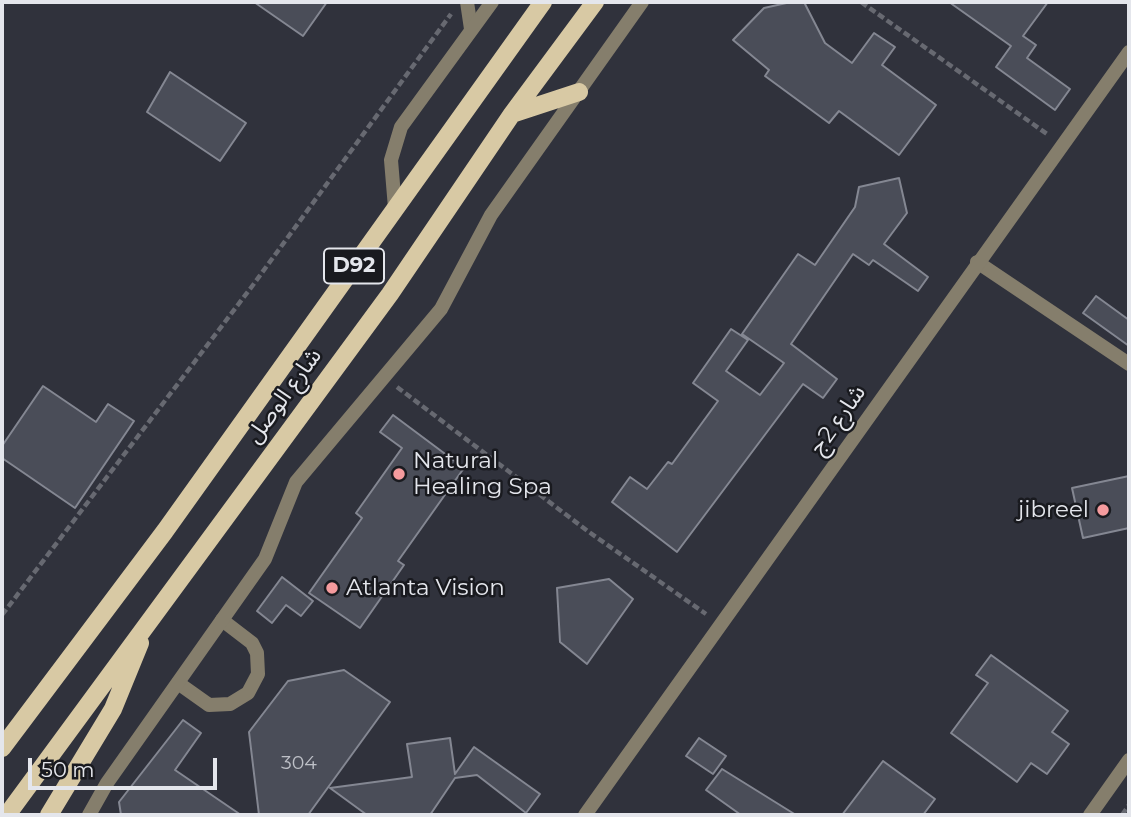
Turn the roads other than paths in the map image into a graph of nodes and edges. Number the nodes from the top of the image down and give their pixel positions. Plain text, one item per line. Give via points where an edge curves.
1 (467, 2) edge
2 (492, 2) edge
3 (543, 2) edge
4 (595, 2) edge
5 (642, 2) edge
6 (471, 29) junction
7 (1129, 52) edge
8 (579, 92) junction
9 (512, 114) junction
10 (395, 208) junction
11 (977, 262) junction
12 (1129, 364) edge
13 (149, 620) junction
14 (222, 620) junction
15 (178, 683) junction
16 (8, 733) edge
17 (2, 748) edge
18 (1129, 760) edge
19 (7, 815) edge
20 (49, 815) edge
21 (89, 815) edge
22 (585, 815) edge
23 (1090, 815) edge

1 - 6 street
2 - 6 street
3 - 10 main road, شارع الوصل / D92
4 - 9 main road, شارع الوصل / D92
5 - 8 street
6 - 10 street via 394,143 391,183
7 - 11 street, شارع 2ج
8 - 9 main road
8 - 14 street via 491,215 441,309 296,482 265,559
9 - 13 main road, شارع الوصل / D92 via 390,294
10 - 16 main road, شارع الوصل / D92 via 165,531
11 - 12 street
11 - 22 street, شارع 2ج
13 - 19 main road, شارع الوصل / D92
13 - 20 main road via 113,709
14 - 15 street
14 - 15 street via 252,643 257,653 258,674 248,693 230,704 209,705
15 - 21 street
16 - 17 main road, شارع الوصل / D92
18 - 23 street

